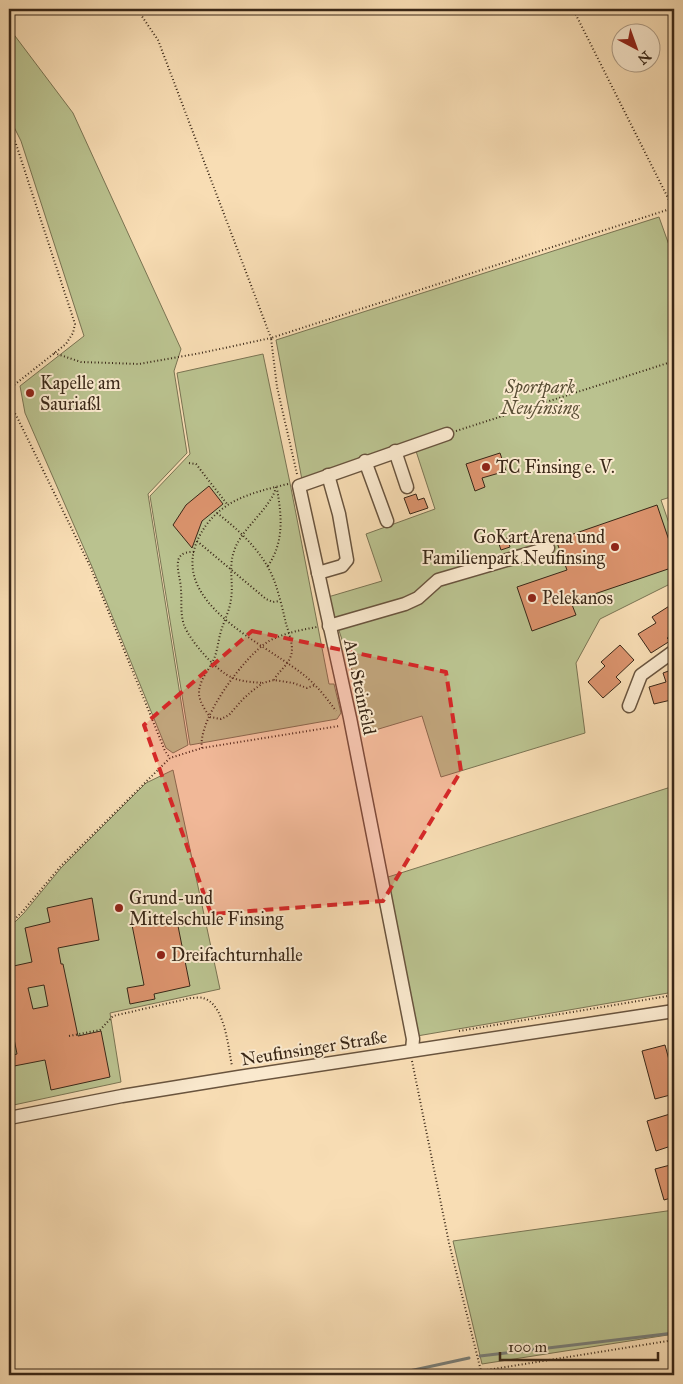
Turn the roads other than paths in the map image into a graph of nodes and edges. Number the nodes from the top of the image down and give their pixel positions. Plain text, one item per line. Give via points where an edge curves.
1 (447, 434) road end
2 (396, 451) junction
3 (365, 461) junction
4 (328, 475) junction
5 (408, 486) dead end
6 (387, 521) dead end
7 (548, 548) dead end
8 (318, 573) junction
9 (329, 626) junction
10 (674, 651) edge
11 (629, 706) dead end
12 (674, 1011) edge
13 (412, 1050) junction
14 (9, 1118) edge

1 - 2 street
2 - 3 street
2 - 5 street
3 - 4 street
3 - 6 street
4 - 8 street via 339,514 346,560 342,566
4 - 8 street, Am Steinfeld via 299,486
7 - 9 street via 438,580 418,598 405,604
8 - 9 street, Am Steinfeld
9 - 13 street, Am Steinfeld via 413,1038
10 - 11 street via 641,675
12 - 13 street, Neufinsinger Straße
13 - 14 street, Neufinsinger Straße via 129,1095

